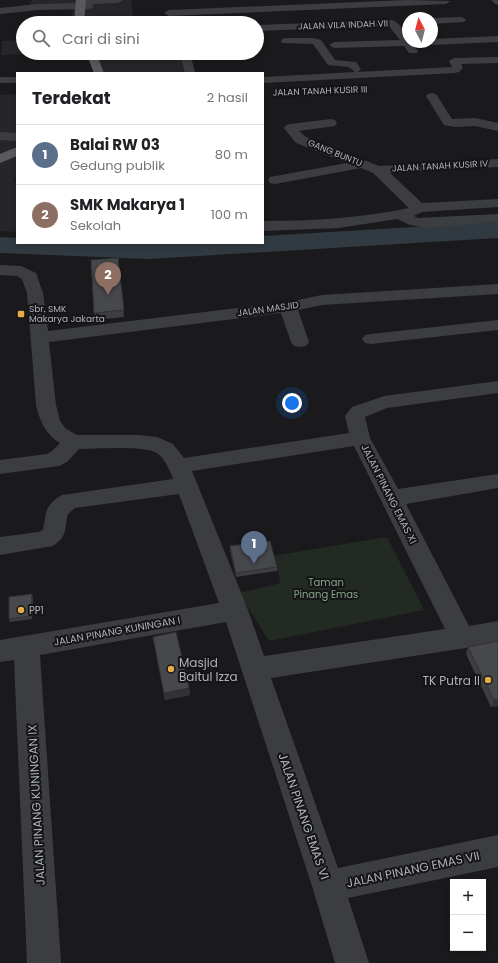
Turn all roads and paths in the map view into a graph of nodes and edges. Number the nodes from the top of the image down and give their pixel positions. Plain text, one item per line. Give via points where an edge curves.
1 (118, 0) edge
2 (446, 1) dead end
3 (374, 2) edge
4 (84, 3) edge
5 (0, 11) edge
6 (81, 16) edge
7 (87, 16) edge
8 (169, 16) edge
9 (461, 20) dead end
10 (438, 21) edge
11 (402, 22) edge
12 (392, 23) junction
13 (264, 28) edge
14 (402, 36) edge
15 (498, 39) edge
16 (277, 41) dead end
17 (438, 42) edge
18 (402, 43) edge
19 (334, 45) dead end
20 (411, 48) edge
21 (94, 60) edge
22 (103, 60) edge
23 (187, 60) edge
24 (498, 60) edge
25 (426, 66) dead end
26 (99, 72) edge
27 (108, 72) edge
28 (190, 72) edge
29 (360, 75) junction
30 (0, 80) edge
31 (16, 80) edge
32 (264, 80) edge
33 (432, 96) dead end
34 (331, 123) dead end
35 (494, 127) edge
36 (0, 136) edge
37 (16, 137) edge
38 (16, 151) edge
39 (0, 159) edge
40 (16, 160) edge
41 (498, 163) edge
42 (362, 164) junction
43 (0, 167) edge
44 (378, 170) junction
45 (275, 180) dead end
46 (498, 203) edge
47 (418, 208) junction
48 (400, 215) junction
49 (498, 218) edge
50 (264, 226) edge
51 (0, 270) edge
52 (498, 289) edge
53 (288, 307) junction
54 (498, 325) edge
55 (39, 338) junction
56 (371, 339) dead end
57 (300, 342) dead end
58 (498, 387) edge
59 (360, 438) junction
60 (73, 442) junction
61 (0, 466) edge
62 (183, 476) junction
63 (498, 481) edge
64 (392, 498) junction
65 (0, 546) edge
66 (235, 610) junction
67 (498, 632) edge
68 (462, 638) junction
69 (13, 649) edge
70 (254, 669) junction
71 (498, 851) edge
72 (328, 886) junction
73 (44, 963) edge
74 (352, 963) edge

1 - 4 street
2 - 3 street
3 - 8 street via 167,10
3 - 12 street
4 - 5 street
4 - 6 main road
4 - 7 main road
9 - 10 street
11 - 12 street
12 - 13 street, JALAN VILA INDAH VII
12 - 14 street, JALAN VILA INDAH VII
15 - 17 street
16 - 29 street via 317,42 332,63 353,64
18 - 19 street
20 - 25 street, JALAN VILA INDAH VII
21 - 26 main road
22 - 27 main road
23 - 28 street
24 - 29 street via 454,62 458,68 455,70
29 - 32 street
30 - 31 street
33 - 35 street via 448,122 477,122
34 - 42 street, GANG BUNTU via 290,128 302,140
36 - 37 street
38 - 39 main road
40 - 43 main road
41 - 44 street, JALAN TANAH KUSIR IV
42 - 44 street, GANG BUNTU
42 - 45 street
44 - 47 street, JALAN TANAH KUSIR IV
46 - 47 street
47 - 48 street
48 - 49 street via 415,222 426,223
48 - 50 street via 346,223
51 - 55 street via 16,270 30,276 35,293
52 - 53 street, JALAN MASJID via 322,300
53 - 55 street, JALAN MASJID
53 - 57 street
54 - 56 street
55 - 60 street via 50,422 58,433
58 - 59 street, JALAN PINANG EMAS XI via 384,402 366,408 355,416
59 - 62 street
59 - 64 street, JALAN PINANG EMAS XI
60 - 61 street via 59,457 51,461
60 - 62 street, JALAN PINANG EMAS VI via 157,444 166,449
62 - 65 street via 70,501 56,511 55,532 52,536 45,540
62 - 66 street, JALAN PINANG EMAS VI
63 - 64 street
64 - 68 street, JALAN PINANG EMAS XI
66 - 69 street, JALAN PINANG KUNINGAN I
66 - 70 street, JALAN PINANG EMAS VI
67 - 68 street
68 - 70 street
69 - 73 street, JALAN PINANG KUNINGAN IX via 30,686
70 - 72 street, JALAN PINANG EMAS VI
71 - 72 street, JALAN PINANG EMAS VII
72 - 74 street, JALAN PINANG EMAS VI

